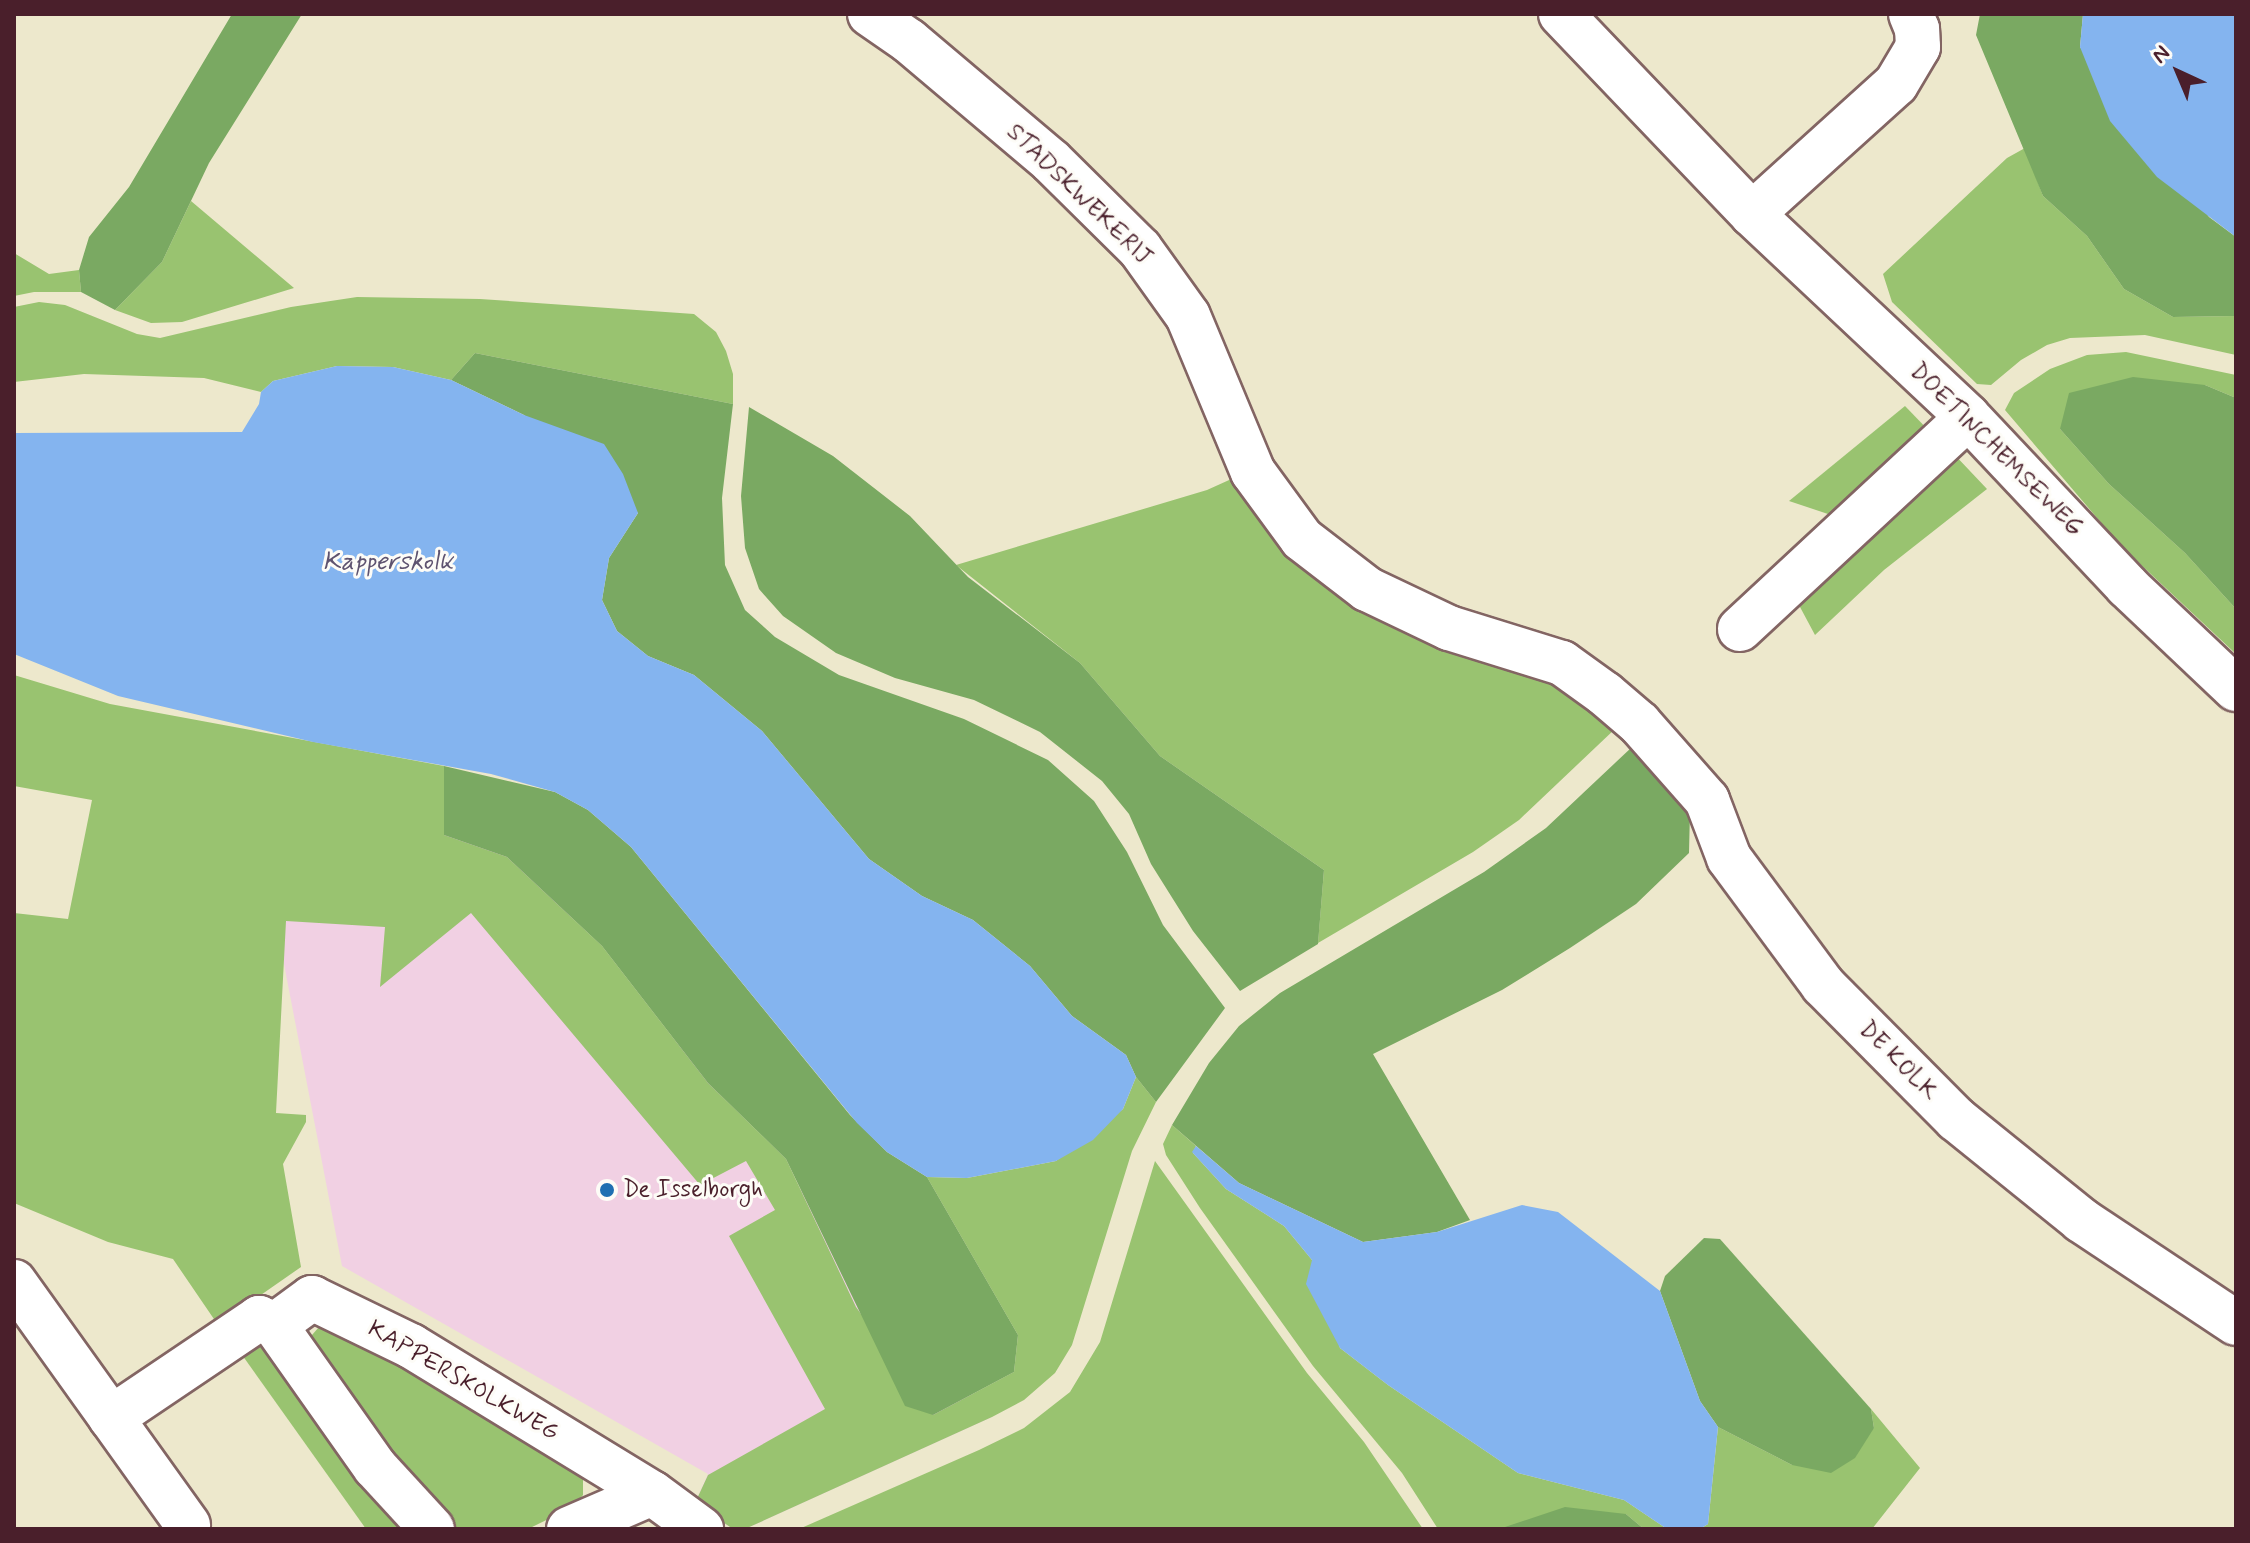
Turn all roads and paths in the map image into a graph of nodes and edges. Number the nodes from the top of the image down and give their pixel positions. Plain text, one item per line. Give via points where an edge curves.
1 (870, 14) edge
2 (1561, 14) edge
3 (1911, 14) edge
4 (1752, 214) junction
5 (1968, 417) junction
6 (1740, 629) dead end
7 (2236, 689) edge
8 (1639, 723) joint
9 (14, 1282) edge
10 (2236, 1323) edge
11 (275, 1325) junction
12 (111, 1418) junction
13 (652, 1493) junction
14 (188, 1525) dead end
15 (432, 1529) edge
16 (569, 1529) edge
17 (701, 1529) edge

1 - 8 street, STADSKWEKERIJ via 1051,161 1140,249 1188,316 1253,472 1302,539 1381,595 1449,628 1562,663
2 - 4 street, DOETINCHEMSEWEG
3 - 4 street via 1918,47 1896,84
4 - 5 street, DOETINCHEMSEWEG
5 - 6 street
5 - 7 street, DOETINCHEMSEWEG via 2127,586
8 - 10 street, DE KOLK via 1707,800 1729,858 1823,985 1945,1108 2081,1220
9 - 12 street
11 - 12 street, KAPPERSKOLKWEG via 259,1318
11 - 13 street, KAPPERSKOLKWEG via 312,1298 325,1303 411,1346
11 - 15 street via 375,1467
12 - 14 street
13 - 16 street
13 - 17 street, KAPPERSKOLKWEG

